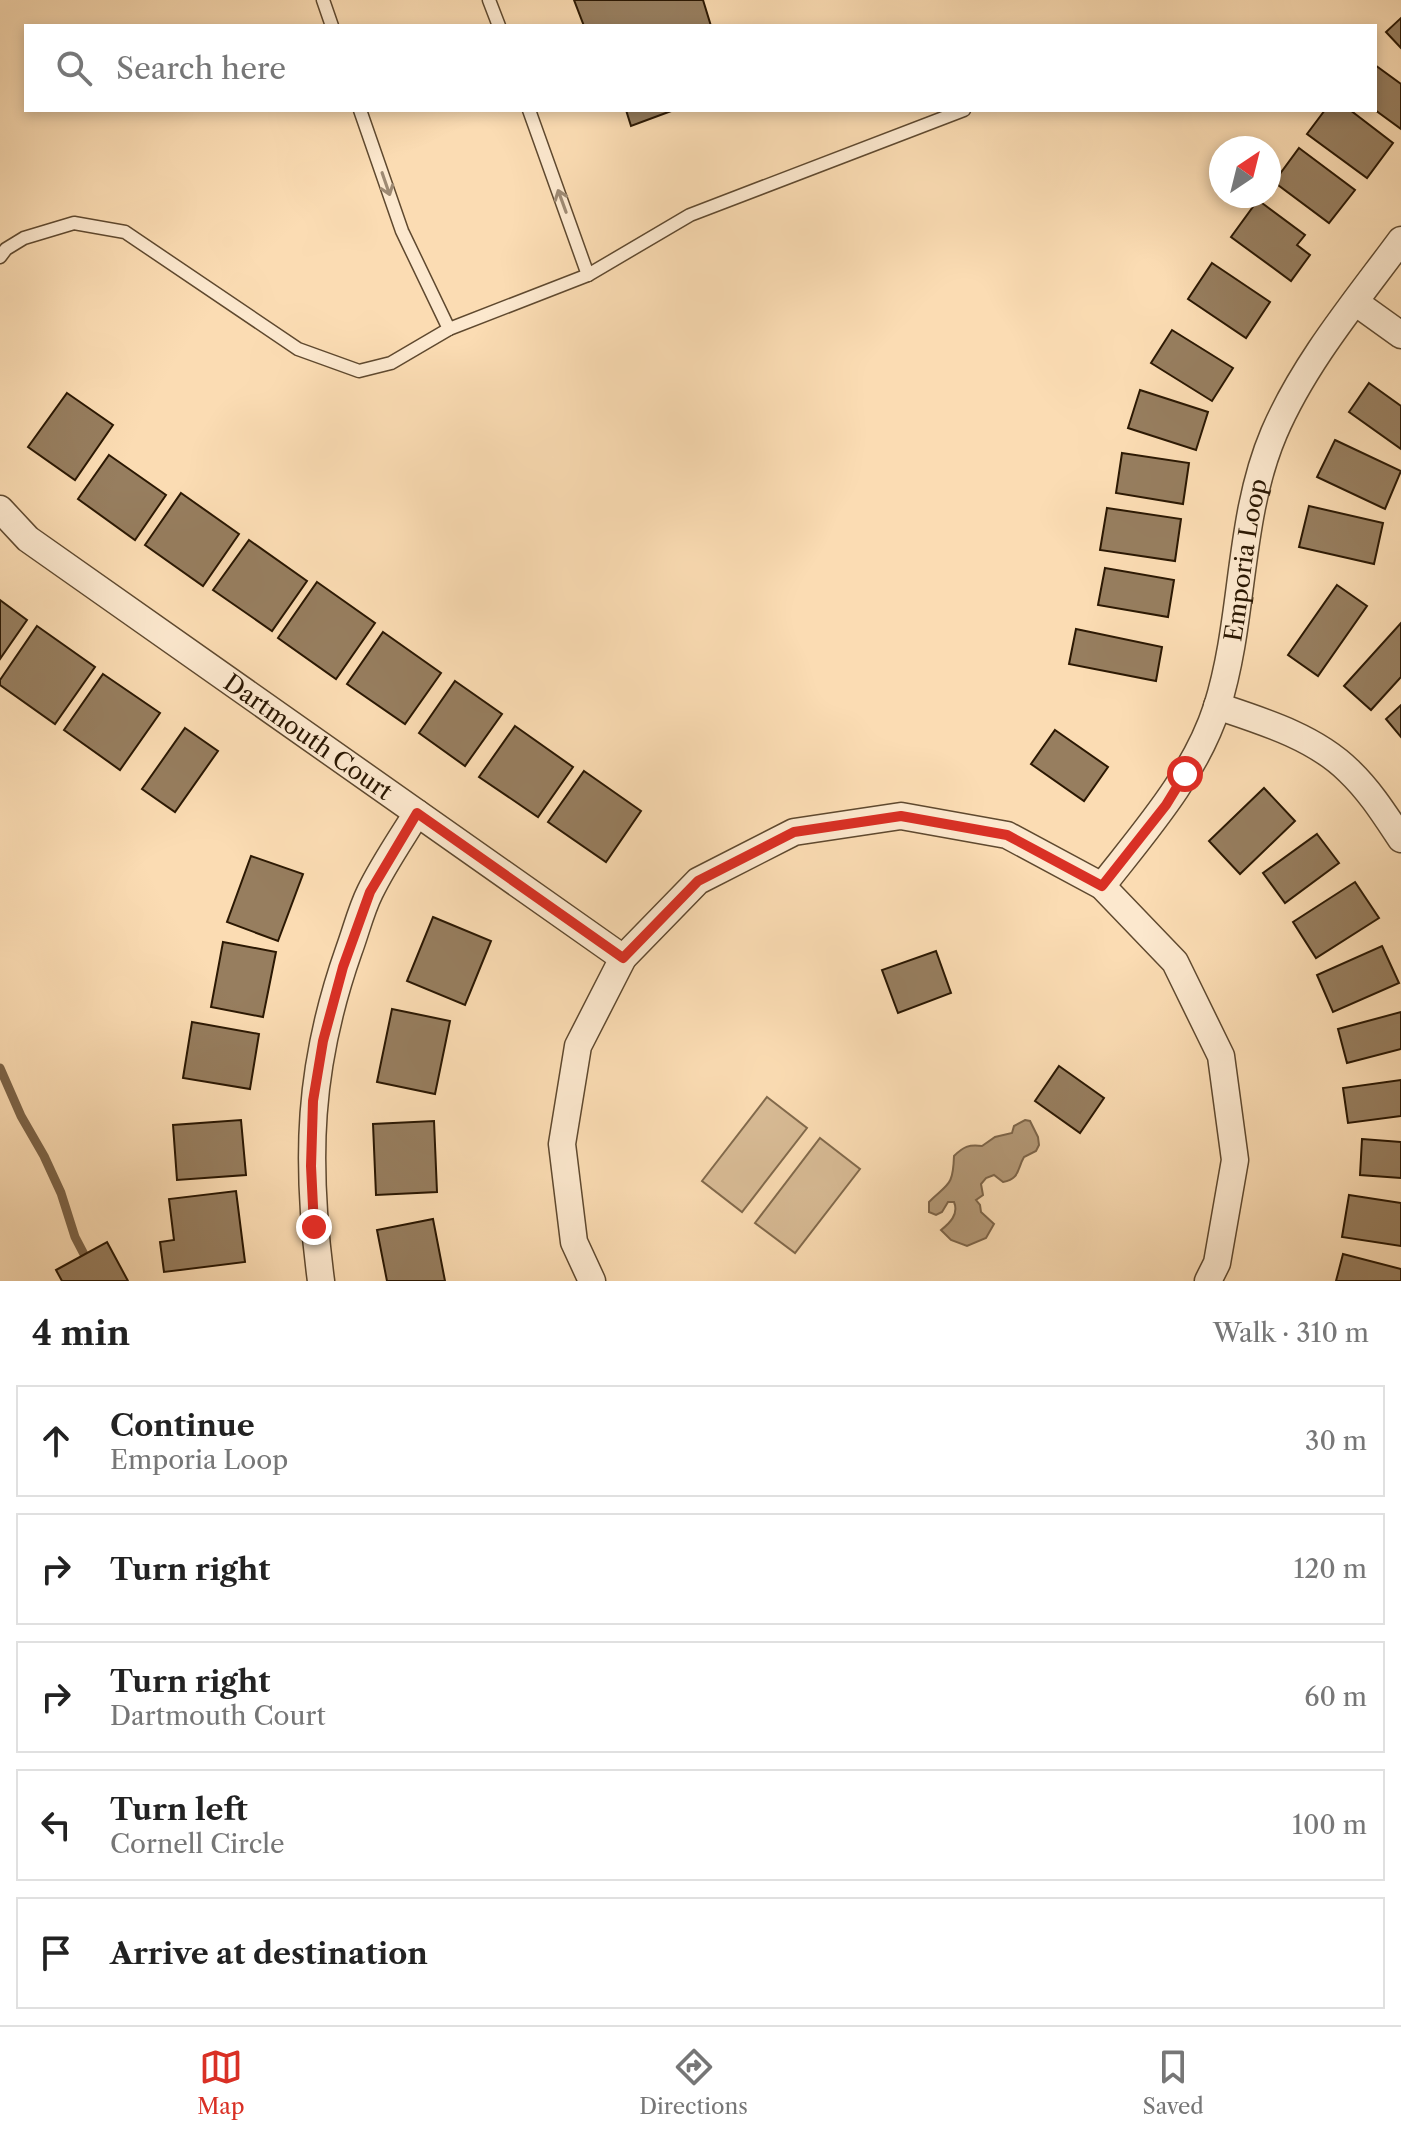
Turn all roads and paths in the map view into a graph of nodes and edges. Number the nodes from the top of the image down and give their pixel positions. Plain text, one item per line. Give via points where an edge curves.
1 (323, 0) edge
2 (489, 0) edge
3 (331, 24) edge
4 (498, 24) edge
5 (361, 112) edge
6 (530, 112) edge
7 (959, 112) edge
8 (1401, 240) edge
9 (0, 257) edge
10 (588, 275) junction
11 (1355, 302) junction
12 (449, 329) junction
13 (1401, 335) edge
14 (0, 509) edge
15 (1217, 706) junction
16 (417, 813) junction
17 (1401, 839) edge
18 (1102, 886) junction
19 (623, 958) junction
20 (321, 1281) edge
21 (592, 1281) edge
22 (1208, 1281) edge

1 - 3 lane
2 - 4 lane
5 -> 12 lane via 402,231
10 -> 6 lane
7 - 10 lane via 690,215
8 - 11 street, Emporia Loop
9 - 12 lane via 24,238 74,223 125,232 298,349 359,371 391,363
10 - 12 lane
11 - 13 street
11 - 15 street, Emporia Loop via 1289,401 1262,467
14 - 16 street, Dartmouth Court via 28,539
15 - 17 street via 1312,744 1347,769
15 - 18 street, Emporia Loop via 1172,795
16 - 19 street, Dartmouth Court
16 - 20 street via 370,892 323,1041 313,1101 311,1166
18 - 19 street via 1007,835 901,816 794,832 698,881
18 - 22 street via 1175,962 1221,1056 1235,1160 1217,1263
19 - 21 street via 578,1046 562,1144 574,1242

